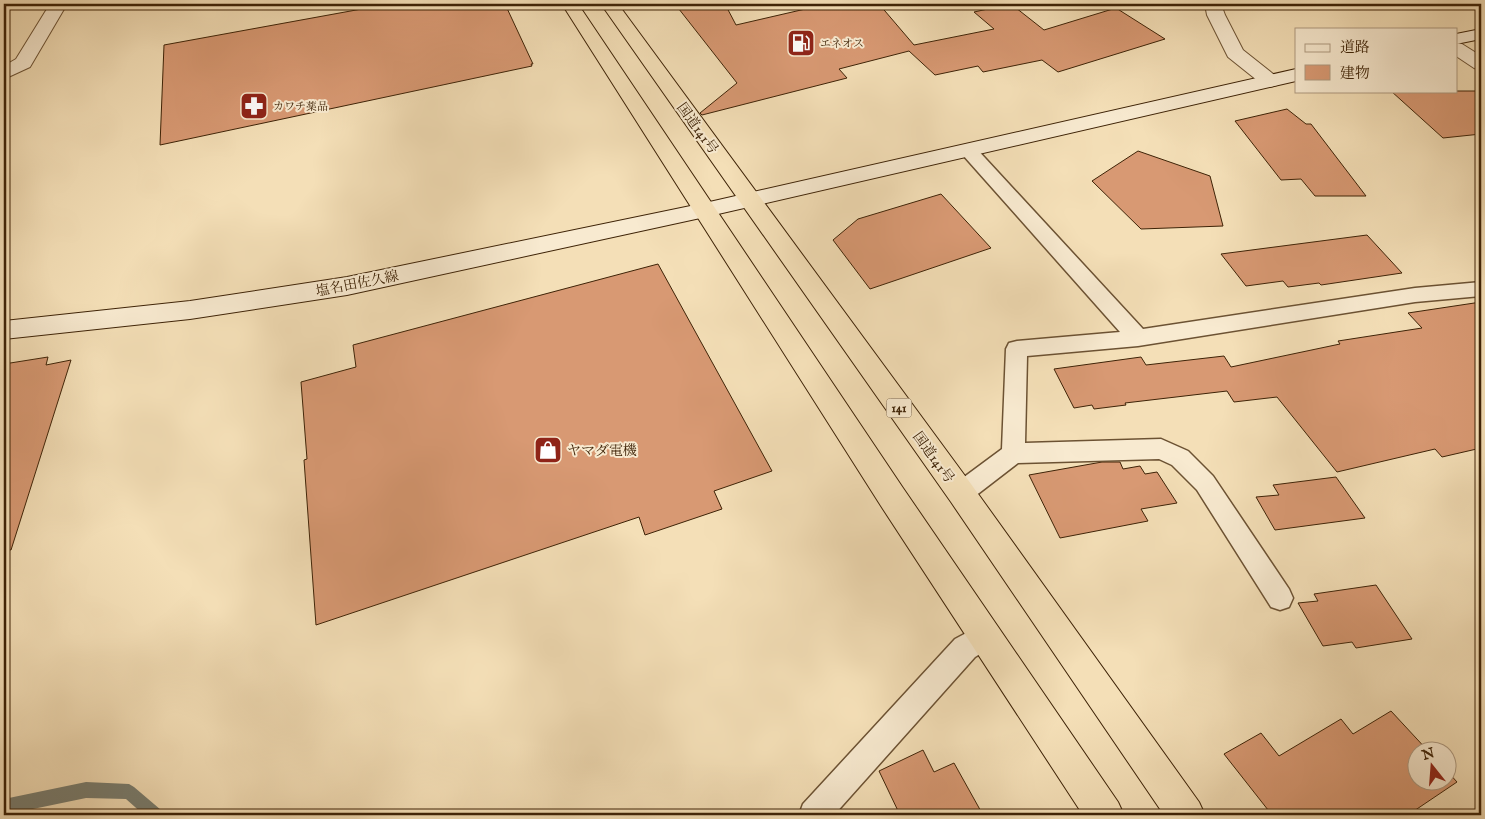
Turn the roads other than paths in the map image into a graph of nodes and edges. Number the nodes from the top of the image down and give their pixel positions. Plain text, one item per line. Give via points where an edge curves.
1 (58, 4) edge
2 (570, 4) edge
3 (609, 4) edge
4 (1212, 4) edge
5 (1481, 34) edge
6 (1458, 39) edge
7 (1458, 49) edge
8 (1481, 64) edge
9 (4, 73) edge
10 (1295, 75) edge
11 (1270, 81) junction
12 (968, 150) junction
13 (750, 199) junction
14 (705, 210) junction
15 (1481, 289) edge
16 (4, 330) edge
17 (1138, 338) junction
18 (1013, 453) junction
19 (961, 493) junction
20 (1280, 598) dead end
21 (985, 636) junction
22 (814, 815) edge
23 (1104, 815) edge
24 (1186, 815) edge

1 - 9 street via 23,63
2 - 14 highway
3 - 13 highway, 国道141号 / 141
4 - 11 street via 1235,53
5 - 6 street
7 - 8 street
10 - 11 street, 塩名田佐久線
11 - 12 street, 塩名田佐久線
12 - 13 street, 塩名田佐久線
12 - 17 lane
13 - 14 street, 塩名田佐久線
13 - 19 highway, 国道141号 / 141
14 - 16 street, 塩名田佐久線 via 348,286 190,310
14 - 21 highway
15 - 17 lane via 1415,295
17 - 18 lane via 1017,349
18 - 19 lane
18 - 20 lane via 1160,449 1180,458 1205,483
19 - 24 highway, 国道141号 / 141
21 - 22 lane via 965,648
21 - 23 highway

